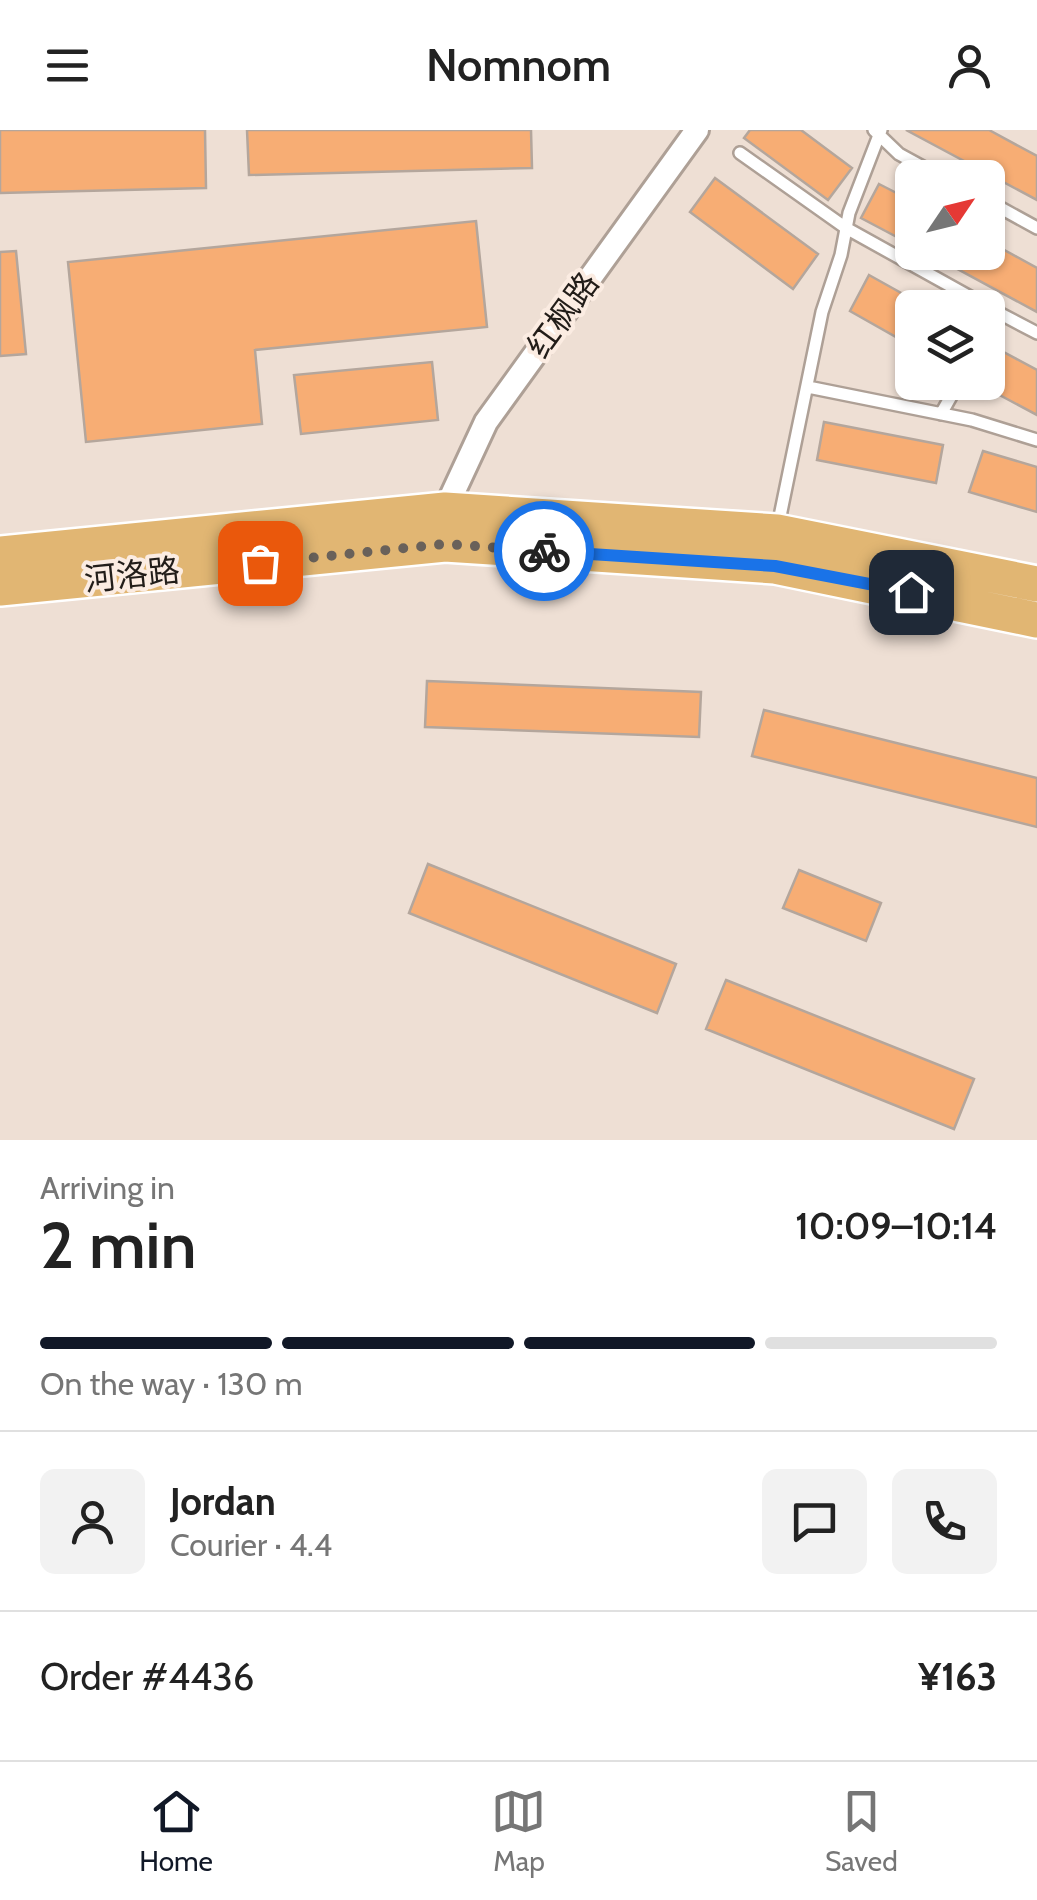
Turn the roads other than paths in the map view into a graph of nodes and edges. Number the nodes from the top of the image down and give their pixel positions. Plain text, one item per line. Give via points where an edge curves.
1 (697, 130) edge
2 (878, 131) edge
3 (740, 153) dead end
4 (910, 160) edge
5 (1005, 210) edge
6 (846, 228) junction
7 (1037, 228) edge
8 (958, 290) edge
9 (1005, 316) edge
10 (1037, 333) edge
11 (808, 387) junction
12 (949, 400) edge
13 (941, 414) junction
14 (1037, 440) edge
15 (445, 510) junction
16 (776, 549) junction
17 (0, 554) edge
18 (1037, 584) edge
19 (0, 588) edge
20 (1037, 620) edge

1 - 15 street, 红枫路 via 486,422
2 - 4 lane
2 - 6 lane
3 - 6 lane
5 - 7 lane
6 - 8 lane
6 - 11 lane
9 - 10 lane
11 - 13 lane
11 - 16 lane
12 - 13 lane
13 - 14 lane
15 - 16 main road, 河洛路
15 - 17 main road, 河洛路
16 - 18 main road, 河洛路
16 - 19 main road, 河洛路 via 445,544
16 - 20 main road, 河洛路

